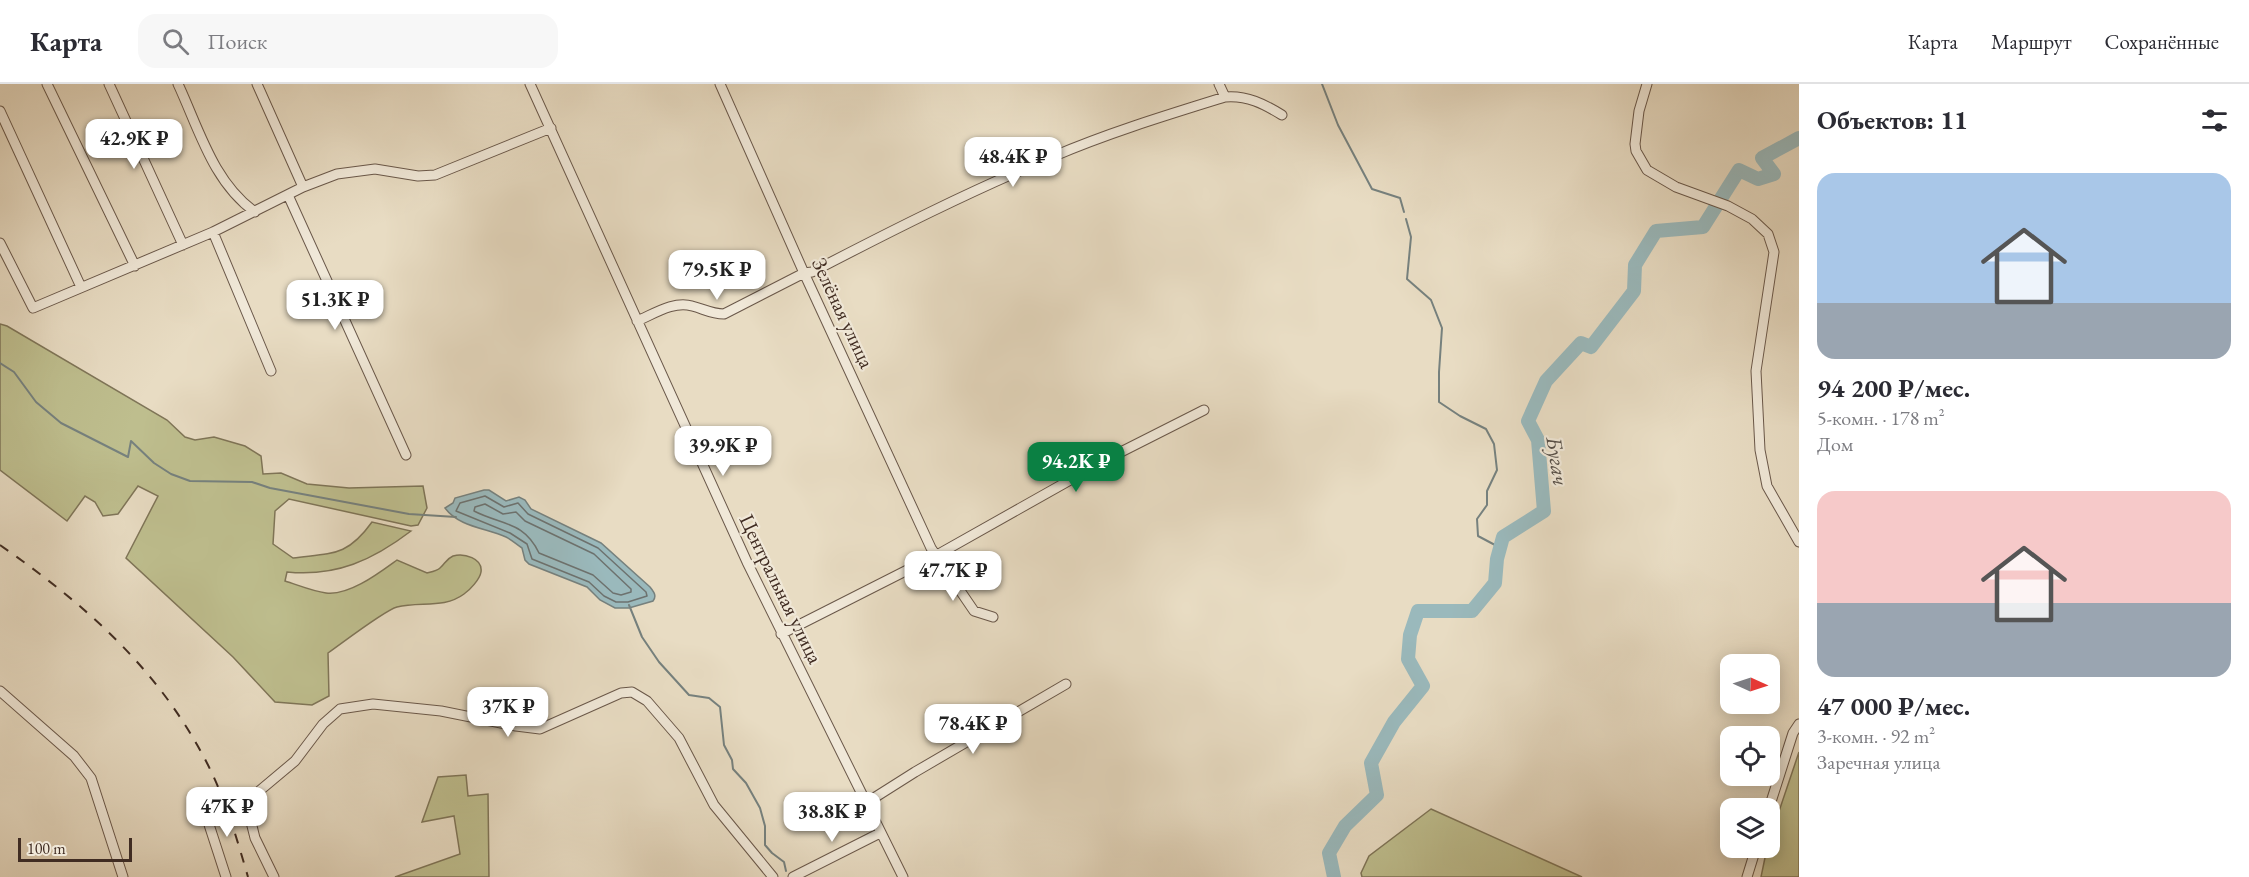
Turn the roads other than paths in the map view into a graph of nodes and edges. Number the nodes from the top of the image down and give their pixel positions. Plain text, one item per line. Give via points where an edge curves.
1 (47, 84) edge
2 (109, 84) edge
3 (178, 84) edge
4 (257, 84) edge
5 (530, 84) edge
6 (720, 84) edge
7 (1219, 84) edge
8 (1647, 84) edge
9 (1225, 97) junction
10 (0, 111) edge
11 (1282, 115) dead end
12 (551, 128) junction
13 (303, 187) junction
14 (288, 195) junction
15 (255, 212) junction
16 (213, 232) junction
17 (0, 243) edge
18 (183, 245) junction
19 (135, 266) junction
20 (804, 273) junction
21 (81, 287) junction
22 (636, 321) junction
23 (271, 371) dead end
24 (1204, 410) dead end
25 (406, 455) dead end
26 (1799, 542) edge
27 (937, 555) junction
28 (993, 617) dead end
29 (781, 634) junction
30 (1066, 684) dead end
31 (0, 691) edge
32 (1799, 724) edge
33 (1772, 798) edge
34 (866, 803) junction
35 (202, 806) dead end
36 (880, 833) junction
37 (1753, 858) edge
38 (123, 877) edge
39 (226, 877) edge
40 (274, 877) edge
41 (773, 877) edge
42 (793, 877) edge
43 (903, 877) edge
44 (1747, 877) edge

1 - 19 street
2 - 18 street
3 - 15 street via 218,173 232,193
4 - 13 street
5 - 12 street, Центральная улица
6 - 20 street, Зелёная улица
7 - 9 street
8 - 26 street via 1636,137 1641,160 1653,175 1752,219 1768,234 1774,252 1756,371 1760,450 1767,486
9 - 11 street via 1246,98
9 - 20 street via 1052,156
10 - 21 street
12 - 13 street via 435,175 362,170 337,174
12 - 22 street, Центральная улица
13 - 14 street
14 - 15 street
14 - 25 street
15 - 16 street
16 - 18 street
16 - 23 street
17 - 21 street via 33,308
18 - 19 street
19 - 21 street
20 - 22 street via 724,314 676,305
20 - 27 street, Зелёная улица
22 - 29 street, Центральная улица
24 - 27 street via 1111,457
27 - 28 street, Зелёная улица via 974,611
27 - 29 street
29 - 34 street, Центральная улица
30 - 34 street
31 - 38 street via 84,767
32 - 33 street
34 - 36 street, Центральная улица
35 - 39 street
36 - 42 street
36 - 43 street, Центральная улица
37 - 44 street
40 - 41 street via 255,838 246,802 295,761 323,724 340,709 373,704 441,711 540,729 627,692 643,697 679,738 714,805

